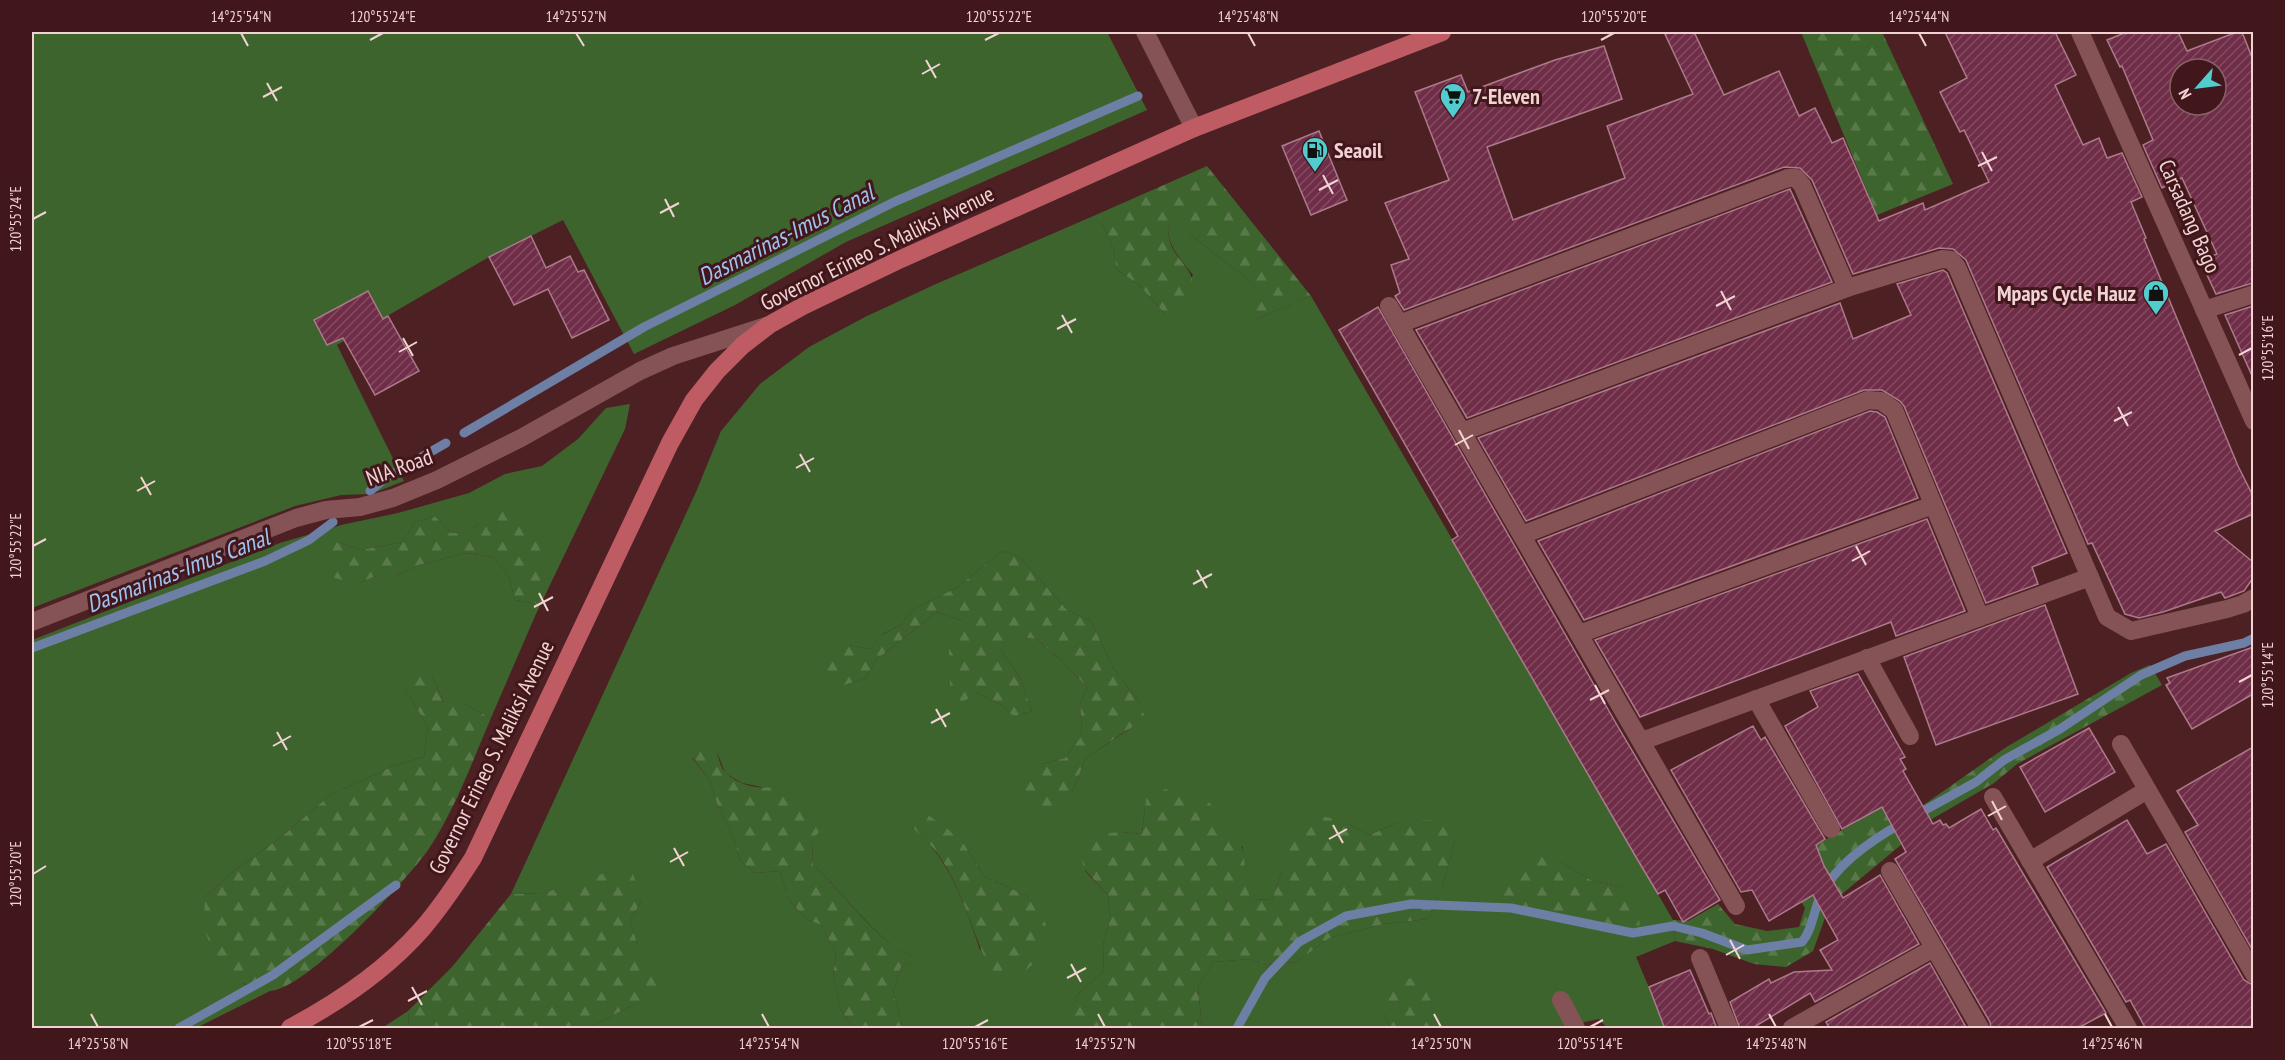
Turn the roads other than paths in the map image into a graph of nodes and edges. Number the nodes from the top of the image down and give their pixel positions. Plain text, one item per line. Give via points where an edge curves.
1 (1145, 32) edge
2 (1442, 32) edge
3 (2080, 32) edge
4 (1194, 128) junction
5 (1847, 288) junction
6 (2253, 294) edge
7 (1389, 306) dead end
8 (2204, 310) junction
9 (1399, 324) junction
10 (769, 325) junction
11 (2253, 421) edge
12 (1462, 432) junction
13 (1933, 505) junction
14 (1522, 535) junction
15 (2090, 577) junction
16 (2253, 597) edge
17 (1980, 617) junction
18 (32, 622) edge
19 (1580, 634) junction
20 (1867, 658) junction
21 (1756, 699) junction
22 (1910, 736) dead end
23 (1642, 741) junction
24 (2121, 744) dead end
25 (2147, 790) junction
26 (1993, 797) dead end
27 (1831, 829) dead end
28 (2030, 861) junction
29 (1890, 871) dead end
30 (1736, 906) dead end
31 (1934, 948) junction
32 (1700, 958) dead end
33 (2253, 974) edge
34 (1561, 1000) dead end
35 (290, 1029) edge
36 (1576, 1029) edge
37 (1729, 1029) edge
38 (1792, 1029) edge
39 (1980, 1029) edge
40 (2128, 1029) edge

1 - 4 street
2 - 4 main road, Governor Erineo S. Maliksi Avenue
3 - 8 street, Carsadang Bago
4 - 10 main road, Governor Erineo S. Maliksi Avenue via 901,259
5 - 9 street via 1802,185 1796,178 1788,178
5 - 12 street
5 - 15 street via 1942,259 1951,260 1957,267
6 - 8 street
7 - 9 street
8 - 11 street, Carsadang Bago
9 - 12 street
10 - 18 street, NIA Road via 673,356 640,371 522,438 393,498 296,518
10 - 35 main road, Governor Erineo S. Maliksi Avenue via 717,371 694,400 473,858 448,897 393,958 358,986
12 - 14 street
13 - 14 street via 1893,410 1881,401 1868,400
13 - 17 street
13 - 19 street
14 - 19 street
15 - 16 street via 2107,618 2131,631 2227,609
15 - 17 street
17 - 20 street
19 - 23 street
20 - 21 street
20 - 22 street
21 - 23 street
21 - 27 street
23 - 30 street
24 - 25 street
25 - 28 street
25 - 33 street
26 - 28 street
28 - 40 street
29 - 31 street
31 - 38 street
31 - 39 street
32 - 37 street
34 - 36 street

